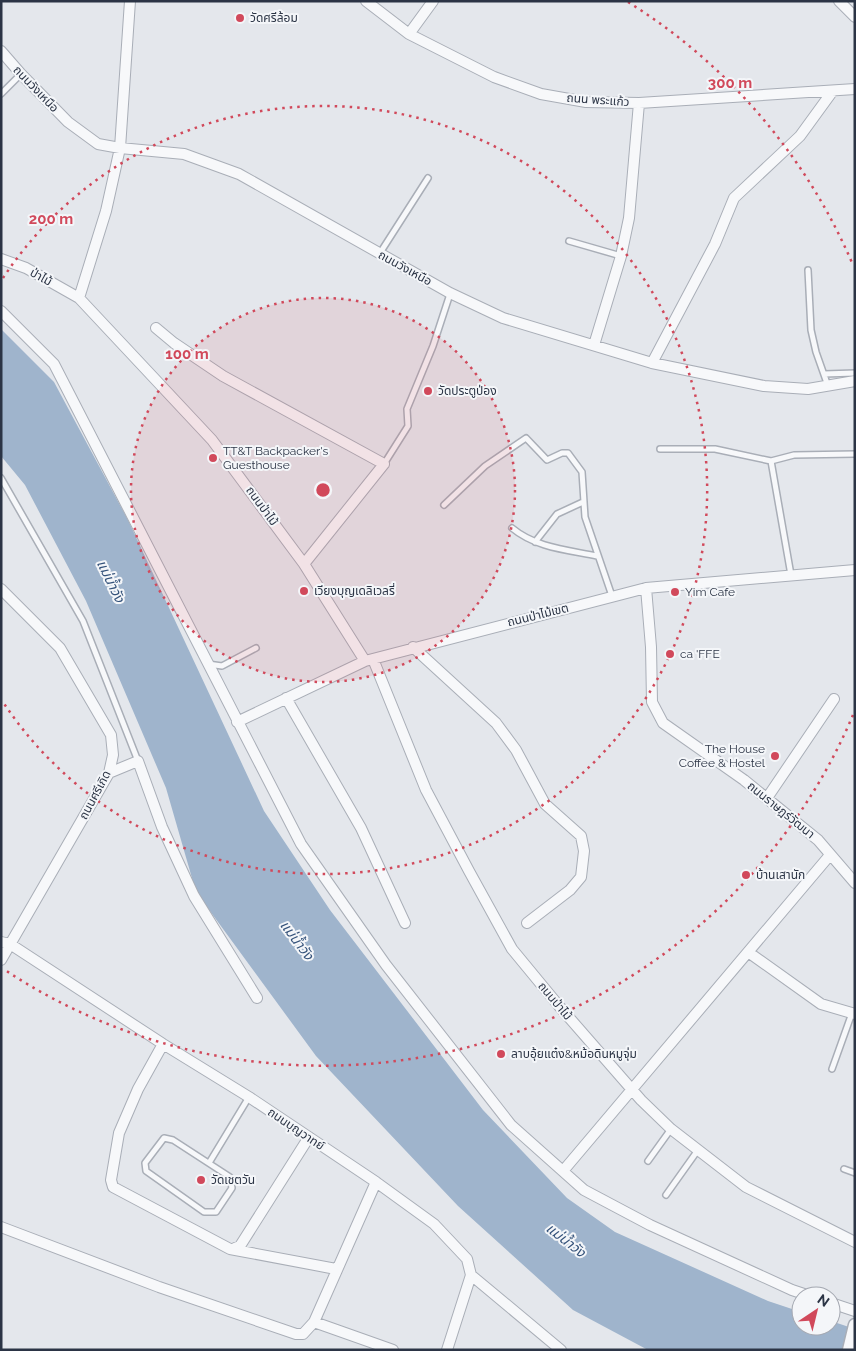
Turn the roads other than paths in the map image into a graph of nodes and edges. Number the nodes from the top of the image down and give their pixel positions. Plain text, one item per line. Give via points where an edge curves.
1 (130, 1) edge
2 (366, 1) edge
3 (433, 1) edge
4 (843, 3) edge
5 (855, 17) edge
6 (409, 34) junction
7 (1, 51) edge
8 (21, 74) junction
9 (855, 89) edge
10 (832, 92) junction
11 (1, 94) edge
12 (639, 103) junction
13 (120, 148) junction
14 (428, 178) dead end
15 (569, 241) dead end
16 (379, 254) junction
17 (621, 256) junction
18 (1, 259) edge
19 (808, 270) dead end
20 (450, 293) junction
21 (79, 298) junction
22 (1, 311) edge
23 (156, 328) dead end
24 (594, 345) junction
25 (652, 363) junction
26 (855, 373) edge
27 (824, 374) junction
28 (855, 382) edge
29 (828, 386) junction
30 (660, 449) dead end
31 (855, 454) edge
32 (771, 461) junction
33 (384, 464) junction
34 (1, 478) edge
35 (583, 502) junction
36 (444, 505) dead end
37 (512, 528) dead end
38 (535, 542) junction
39 (598, 556) junction
40 (304, 564) junction
41 (855, 570) edge
42 (792, 576) junction
43 (646, 588) junction
44 (1, 589) edge
45 (612, 596) junction
46 (413, 647) junction
47 (256, 648) dead end
48 (369, 660) junction
49 (208, 664) junction
50 (286, 698) junction
51 (834, 699) dead end
52 (237, 722) junction
53 (138, 761) junction
54 (109, 774) junction
55 (767, 798) junction
56 (830, 855) junction
57 (855, 883) edge
58 (406, 923) dead end
59 (527, 923) dead end
60 (6, 943) edge
61 (748, 952) junction
62 (1, 960) edge
63 (257, 998) dead end
64 (853, 1013) edge
65 (163, 1044) junction
66 (832, 1068) dead end
67 (632, 1088) junction
68 (249, 1097) junction
69 (671, 1130) junction
70 (309, 1138) junction
71 (698, 1150) junction
72 (648, 1161) dead end
73 (209, 1163) junction
74 (844, 1169) dead end
75 (563, 1171) junction
76 (855, 1173) edge
77 (376, 1182) junction
78 (666, 1195) dead end
79 (1, 1226) edge
80 (855, 1242) edge
81 (235, 1248) junction
82 (336, 1269) junction
83 (471, 1275) junction
84 (791, 1290) edge
85 (841, 1306) edge
86 (855, 1311) edge
87 (314, 1322) junction
88 (855, 1325) edge
89 (393, 1350) edge
90 (447, 1350) edge
91 (561, 1350) edge
92 (849, 1350) edge

1 - 13 street
2 - 6 street, ถนน พระแก้ว
3 - 6 street
4 - 5 street
6 - 12 street, ถนน พระแก้ว via 494,77 541,94 586,102
7 - 8 street, ถนนวังเหนือ
8 - 11 lane
8 - 13 street, ถนนวังเหนือ via 68,122 98,144
9 - 10 street, ถนน พระแก้ว
10 - 12 street, ถนน พระแก้ว
10 - 25 street via 800,136 734,198 715,244
12 - 17 street via 629,218
13 - 16 street, ถนนวังเหนือ via 184,154 239,174
13 - 21 street via 106,211
14 - 16 lane
15 - 17 lane
16 - 20 street, ถนนวังเหนือ
17 - 24 street
18 - 21 street, ป่าไม้ via 26,268
19 - 27 lane via 811,330
20 - 24 street, ถนนวังเหนือ via 503,318
20 - 33 lane via 408,408 408,426
21 - 40 street, ถนนป่าไม้ via 212,440
22 - 49 street via 54,364
23 - 33 street via 223,376
24 - 25 street, ถนนวังเหนือ
25 - 29 street, ถนนวังเหนือ via 764,386 808,389
26 - 27 lane
27 - 29 lane
28 - 29 street, ถนนวังเหนือ
30 - 32 lane via 715,449
31 - 32 lane via 794,455
32 - 42 lane
33 - 40 street
34 - 53 lane via 84,622
35 - 36 lane via 582,472 571,455 564,452 545,459 526,438 485,466
35 - 38 lane via 557,514
35 - 39 lane
37 - 38 lane
38 - 39 lane
39 - 45 lane
40 - 48 street, ถนนป่าไม้
41 - 42 street, ถนนป่าไม้เขต
42 - 43 street, ถนนป่าไม้เขต
43 - 45 street, ถนนป่าไม้เขต
43 - 55 street, ถนนราษฎร์วัฒนา via 652,647 652,702 663,724
44 - 54 street, ถนนศรีเกิด via 60,648 112,735 113,755
45 - 46 street, ถนนป่าไม้เขต
46 - 48 street, ถนนป่าไม้เขต
46 - 59 street via 496,722 516,750 545,804 581,836 584,851 581,877 570,890
47 - 49 lane via 222,666
48 - 50 street, ถนนป่าไม้เขต
48 - 67 street, ถนนป่าไม้ via 426,790 512,949 588,1041
49 - 52 street
50 - 52 street, ถนนป่าไม้เขต
50 - 58 street via 360,828
51 - 55 street
52 - 75 street via 301,844 386,965 511,1125
53 - 54 street
53 - 63 street via 162,827 194,896
54 - 60 street, ถนนศรีเกิด
55 - 56 street, ถนนราษฎร์วัฒนา via 818,840
56 - 57 street, ถนนราษฎร์วัฒนา
56 - 61 street
60 - 62 street, ถนนศรีเกิด
60 - 65 street, ถนนบุญวาทย์
61 - 64 street via 821,1004
61 - 67 street
64 - 66 lane
65 - 68 street, ถนนบุญวาทย์
65 - 81 street via 138,1088 119,1133 111,1180 113,1187 230,1249
67 - 69 street, ถนนป่าไม้
67 - 75 street
68 - 70 street, ถนนบุญวาทย์
68 - 73 lane
69 - 71 street, ถนนป่าไม้
69 - 72 lane
70 - 77 street, ถนนบุญวาทย์
70 - 81 street via 240,1246
71 - 78 lane
71 - 80 street, ถนนป่าไม้ via 746,1186
73 - 73 lane via 230,1177 233,1184 216,1212 210,1213 180,1197 149,1175 145,1168 164,1138 173,1140
74 - 76 lane
75 - 84 street via 584,1190 650,1225
77 - 82 street
77 - 83 street, ถนนบุญวาทย์ via 434,1224 467,1259
79 - 87 street via 159,1287 296,1334 308,1330
81 - 82 street
82 - 87 street
83 - 90 street
83 - 91 street, ถนนบุญวาทย์
85 - 86 street
87 - 89 street
88 - 92 street

